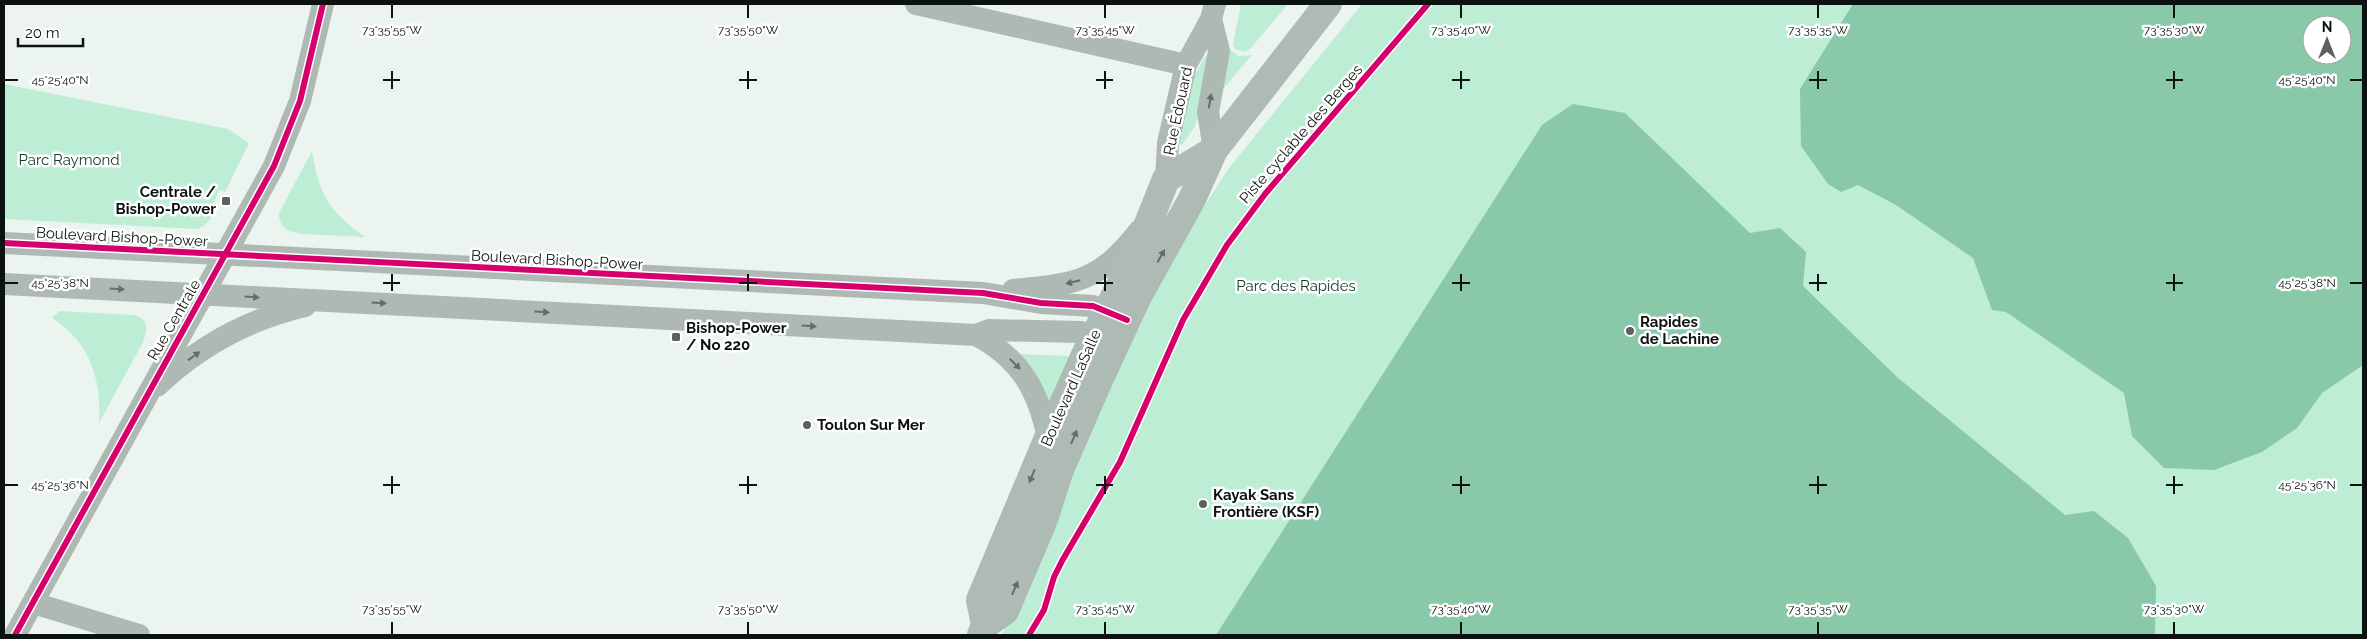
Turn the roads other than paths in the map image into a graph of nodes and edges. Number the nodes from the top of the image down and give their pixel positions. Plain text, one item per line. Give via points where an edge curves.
1 (323, 4) edge
2 (916, 4) edge
3 (1328, 4) edge
4 (1213, 12) edge
5 (1186, 65) junction
6 (1214, 150) junction
7 (1166, 179) junction
8 (1149, 219) junction
9 (4, 243) edge
10 (226, 255) junction
11 (4, 284) edge
12 (983, 293) junction
13 (204, 294) junction
14 (331, 300) junction
15 (1123, 310) junction
16 (976, 335) junction
17 (1104, 350) junction
18 (144, 399) junction
19 (1048, 438) junction
20 (32, 603) junction
21 (983, 630) edge
22 (15, 635) edge
23 (139, 635) edge

1 - 10 street, Rue Centrale via 300,101 274,166
2 - 5 street
3 - 6 main road, Boulevard LaSalle
4 - 5 street, Rue Édouard
6 -> 4 street, Rue Édouard via 1208,112 1218,51
5 - 7 street, Rue Édouard via 1168,143
6 - 7 main road, Boulevard LaSalle
15 -> 6 main road, Boulevard LaSalle via 1192,200
7 - 8 main road, Boulevard LaSalle
8 -> 12 street via 1119,256 1098,273 1062,285
8 - 15 main road, Boulevard LaSalle via 1137,251
9 - 10 street, Boulevard Bishop-Power
10 - 12 street, Boulevard Bishop-Power
10 - 13 street, Rue Centrale
11 -> 13 street
12 - 15 street, Boulevard Bishop-Power via 1041,303
13 -> 14 street
13 - 18 street, Rue Centrale
14 -> 16 street
18 -> 14 street via 181,365 234,331 279,312
15 - 17 main road, Boulevard LaSalle
16 - 17 street via 989,330 1081,332
16 -> 19 street via 1004,353 1021,369 1042,409
17 - 19 main road, Boulevard LaSalle
21 -> 17 main road, Boulevard LaSalle via 1005,611 1043,522
18 - 20 street, Rue Centrale
19 -> 21 main road, Boulevard LaSalle via 980,600
20 - 22 street, Rue Centrale
20 - 23 street

